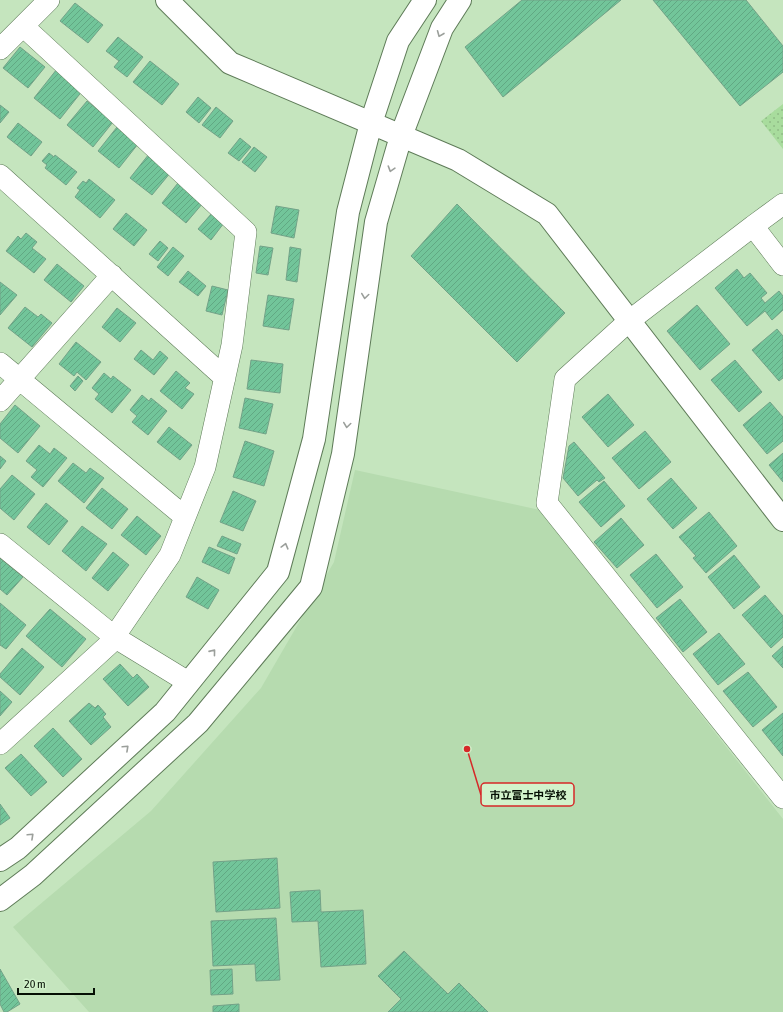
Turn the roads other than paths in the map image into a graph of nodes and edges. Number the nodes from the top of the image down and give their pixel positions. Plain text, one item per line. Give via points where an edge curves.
1 (49, 0) edge
2 (167, 0) edge
3 (425, 0) edge
4 (460, 0) edge
5 (23, 26) junction
6 (0, 49) edge
7 (371, 123) junction
8 (401, 136) junction
9 (0, 175) edge
10 (783, 204) edge
11 (753, 226) junction
12 (783, 265) edge
13 (112, 275) junction
14 (629, 321) junction
15 (0, 363) edge
16 (225, 378) junction
17 (19, 379) junction
18 (0, 401) edge
19 (185, 517) junction
20 (783, 520) edge
21 (0, 544) edge
22 (116, 638) junction
23 (188, 682) junction
24 (0, 744) edge
25 (783, 798) edge
26 (0, 860) edge
27 (0, 900) edge

1 - 5 street
2 - 7 street via 230,63
3 - 7 street via 398,42
4 -> 8 street via 442,28
5 - 6 street
5 - 16 street via 246,232 232,345
7 - 8 street
23 -> 7 street via 278,572 314,439 348,212
8 - 14 street via 458,160 547,214
8 -> 27 street via 376,222 343,454 311,587 198,723 33,875
9 - 13 street
10 - 11 street
11 - 12 street
11 - 14 street
13 - 16 street
13 - 17 street
14 - 20 street
14 - 25 street via 565,380 547,503
15 - 17 street
16 - 19 street via 205,467
17 - 18 street
17 - 19 street
19 - 22 street via 170,555 116,634
21 - 22 street
22 - 23 street
22 - 24 street
26 -> 23 street via 18,848 165,712

